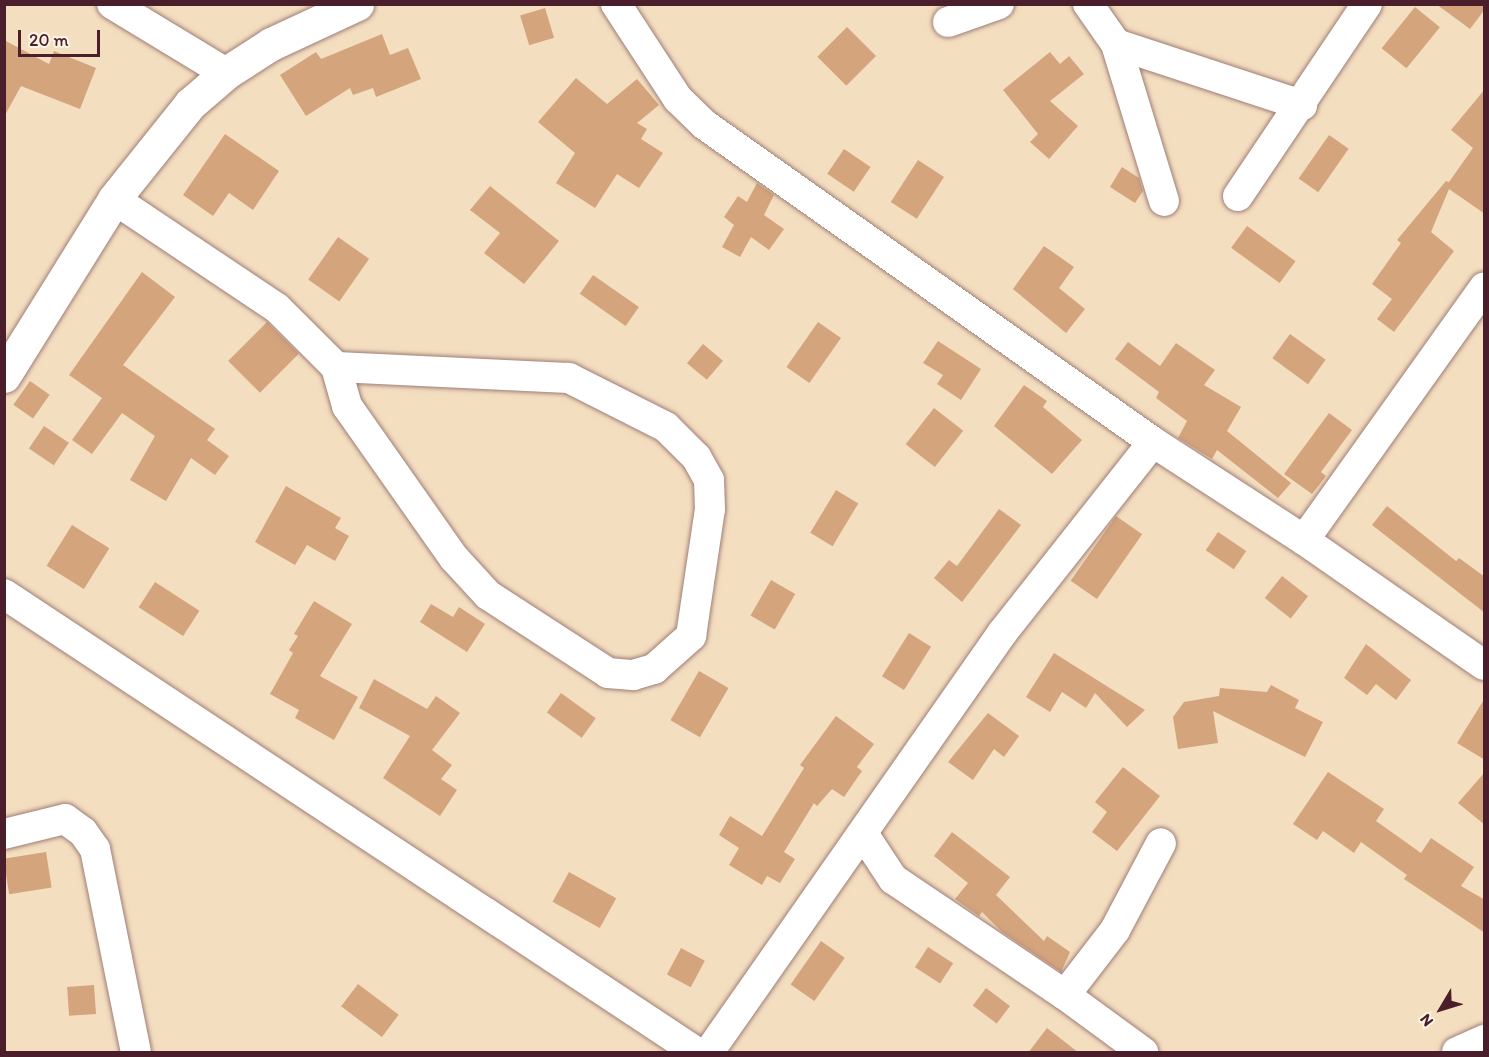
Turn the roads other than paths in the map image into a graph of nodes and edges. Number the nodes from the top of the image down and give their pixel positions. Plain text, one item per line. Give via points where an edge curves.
1 (112, 4) edge
2 (357, 4) edge
3 (616, 4) edge
4 (999, 4) edge
5 (1088, 4) edge
6 (1367, 4) edge
7 (948, 22) dead end
8 (1116, 44) junction
9 (226, 73) junction
10 (1302, 105) junction
11 (1238, 196) dead end
12 (114, 199) junction
13 (1164, 201) dead end
14 (1485, 288) edge
15 (336, 367) junction
16 (4, 376) edge
17 (1153, 442) junction
18 (1304, 540) junction
19 (4, 594) edge
20 (1485, 665) edge
21 (4, 834) edge
22 (864, 835) junction
23 (1161, 843) dead end
24 (1065, 995) junction
25 (1485, 1040) edge
26 (136, 1053) edge
27 (696, 1053) edge
28 (709, 1053) edge
29 (1143, 1053) edge
30 (1457, 1053) edge

1 - 9 street
2 - 9 street via 271,44
3 - 17 street via 678,99 705,125
4 - 7 street
5 - 8 street
6 - 10 street
8 - 10 street
8 - 13 street
9 - 12 street via 190,104
10 - 11 street via 1266,149
12 - 15 street via 277,308
12 - 16 street
14 - 18 street
15 - 15 street via 569,378 666,427 696,457 709,480 710,509 691,636 654,669 633,675 608,673 488,595 454,558 347,406
17 - 18 street
17 - 22 street via 1003,632
18 - 20 street
19 - 27 street
21 - 26 street via 65,819 95,849
22 - 24 street via 893,879
22 - 28 street
23 - 24 street via 1116,930
24 - 29 street
25 - 30 street

